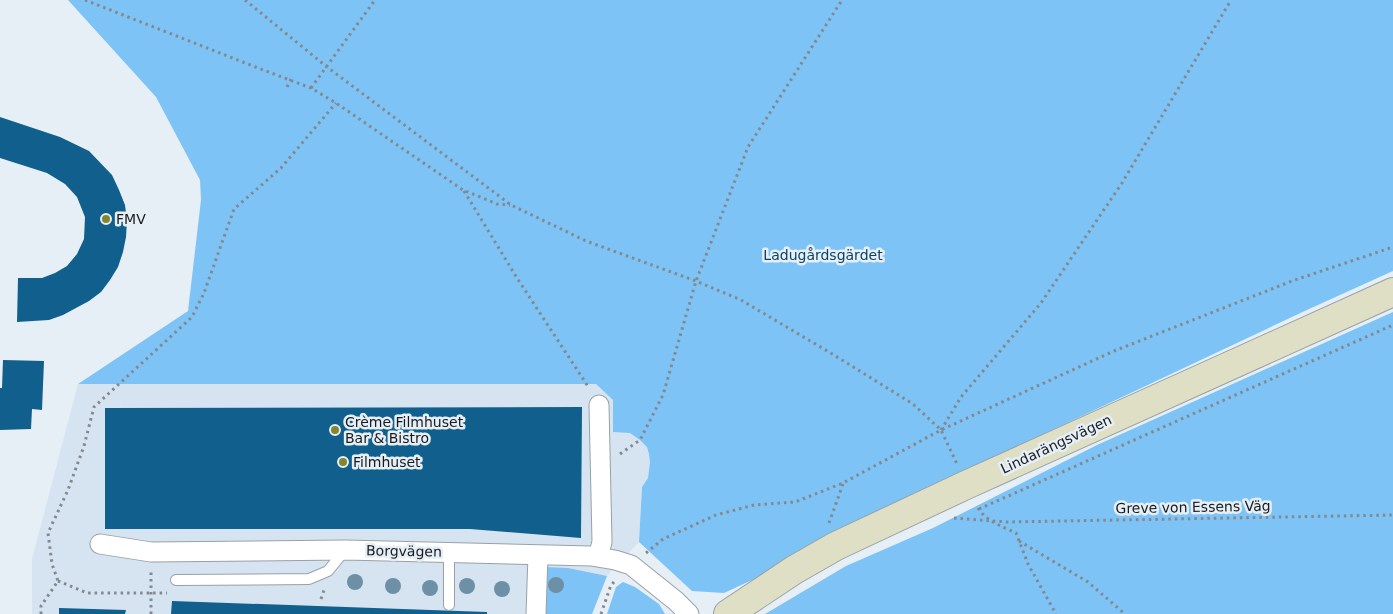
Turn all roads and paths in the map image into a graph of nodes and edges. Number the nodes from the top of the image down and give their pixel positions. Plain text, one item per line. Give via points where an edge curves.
1 (86, 0) edge
2 (245, 0) edge
3 (375, 0) edge
4 (842, 0) edge
5 (1231, 0) edge
6 (327, 67) junction
7 (291, 79) junction
8 (287, 87) dead end
9 (311, 88) junction
10 (336, 103) junction
11 (464, 190) junction
12 (511, 204) junction
13 (1393, 247) edge
14 (696, 281) junction
15 (1393, 292) edge
16 (1393, 325) edge
17 (599, 404) joint
18 (941, 430) junction
19 (640, 440) dead end
20 (959, 470) dead end
21 (843, 483) junction
22 (976, 503) dead end
23 (979, 509) junction
24 (1393, 515) edge
25 (994, 522) junction
26 (827, 529) dead end
27 (1018, 540) junction
28 (100, 544) dead end
29 (345, 550) junction
30 (151, 552) junction
31 (449, 553) junction
32 (538, 555) junction
33 (598, 557) junction
34 (631, 565) junction
35 (176, 580) dead end
36 (449, 605) dead end
37 (41, 614) edge
38 (151, 614) edge
39 (536, 614) edge
40 (601, 614) edge
41 (689, 614) edge
42 (728, 614) edge
43 (1056, 614) edge
44 (1125, 614) edge

1 - 7 path
2 - 6 path
3 - 6 path
4 - 14 path via 748,147
5 - 18 path via 1112,199 1041,303 961,397
6 - 9 path
6 - 12 path
7 - 8 path
7 - 9 path
9 - 10 path
10 - 11 path
10 - 37 path via 281,168 234,209 192,317 94,407 68,490 48,533 52,564 58,580 41,606
11 - 12 path via 497,204
11 - 17 path
12 - 14 path via 586,241
13 - 18 path via 1292,281 1114,350
14 - 18 path via 741,300 834,355 913,404
14 - 19 path via 663,396
15 - 42 street, Lindarängsvägen via 836,546
16 - 23 path
17 - 33 street via 602,542
18 - 20 path
18 - 21 path
21 - 26 path
21 - 34 path via 795,502 754,505 716,515 663,539
22 - 23 path
23 - 25 path
24 - 25 path, Greve von Essens Väg
25 - 27 path via 1016,533
27 - 43 path
27 - 44 path via 1088,582
28 - 30 street, Borgvägen
29 - 30 street, Borgvägen
29 - 31 street, Borgvägen
29 - 35 lane via 328,571 309,579
30 - 38 path
31 - 32 street, Borgvägen
31 - 36 lane
32 - 33 street, Borgvägen
32 - 39 street
33 - 34 street, Borgvägen
34 - 40 path via 611,585
34 - 41 street, Borgvägen

